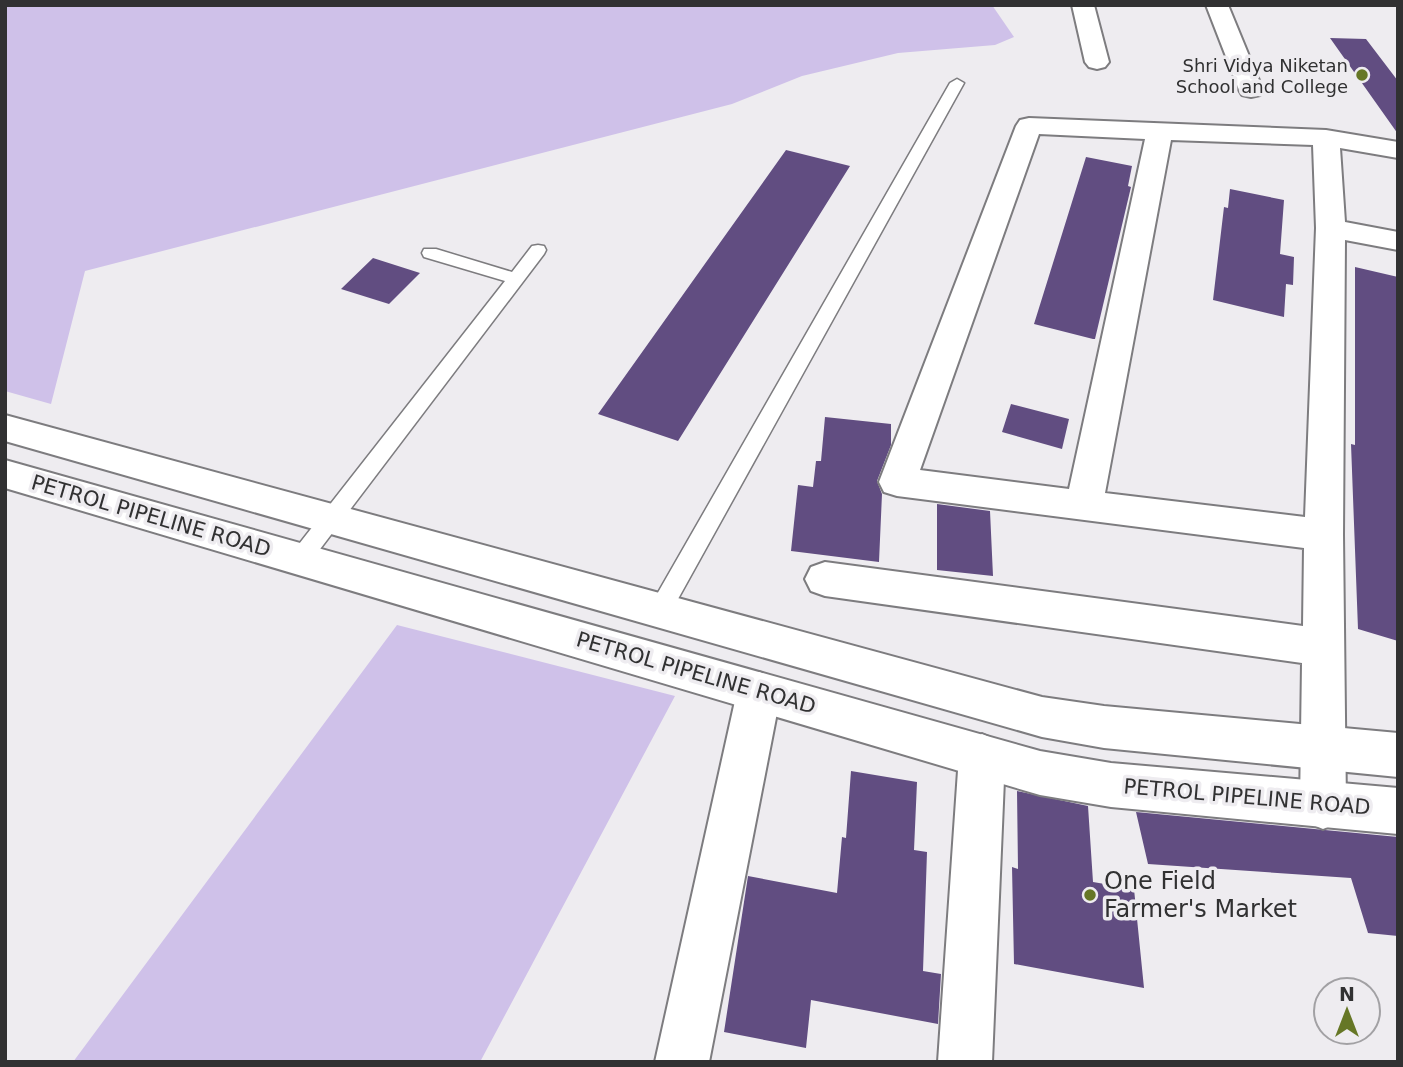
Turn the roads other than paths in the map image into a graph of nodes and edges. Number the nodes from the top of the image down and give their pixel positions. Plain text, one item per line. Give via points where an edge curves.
1 (1083, 5) edge
2 (1217, 5) edge
3 (1097, 62) dead end
4 (957, 83) dead end
5 (1251, 90) dead end
6 (1160, 131) junction
7 (1326, 138) junction
8 (1398, 150) edge
9 (1331, 228) junction
10 (1398, 241) edge
11 (538, 250) dead end
12 (430, 253) dead end
13 (516, 279) junction
14 (5, 428) edge
15 (5, 474) edge
16 (1084, 506) junction
17 (330, 519) junction
18 (1324, 535) junction
19 (300, 559) junction
20 (825, 579) dead end
21 (660, 610) junction
22 (1322, 647) junction
23 (759, 692) junction
24 (1322, 748) junction
25 (1398, 755) edge
26 (982, 756) junction
27 (1323, 806) junction
28 (1398, 811) edge
29 (682, 1062) edge
30 (965, 1062) edge

1 - 3 street
2 - 5 street
4 - 21 lane
6 - 7 street
6 - 16 street
6 - 16 street via 1029,126 897,482
7 - 8 street
7 - 9 street
9 - 10 street
9 - 18 street
11 - 13 lane
12 - 13 lane
13 - 17 lane
14 - 17 street
15 - 19 street, PETROL PIPELINE ROAD
16 - 18 street
17 - 19 lane
17 - 21 street
18 - 22 street
19 - 23 street, PETROL PIPELINE ROAD
20 - 22 street
21 - 24 street via 1042,717
22 - 24 street
23 - 26 street, PETROL PIPELINE ROAD
23 - 29 street
24 - 25 street
24 - 27 street
26 - 27 street, PETROL PIPELINE ROAD via 1040,773 1111,785
26 - 30 street
27 - 28 street, PETROL PIPELINE ROAD

